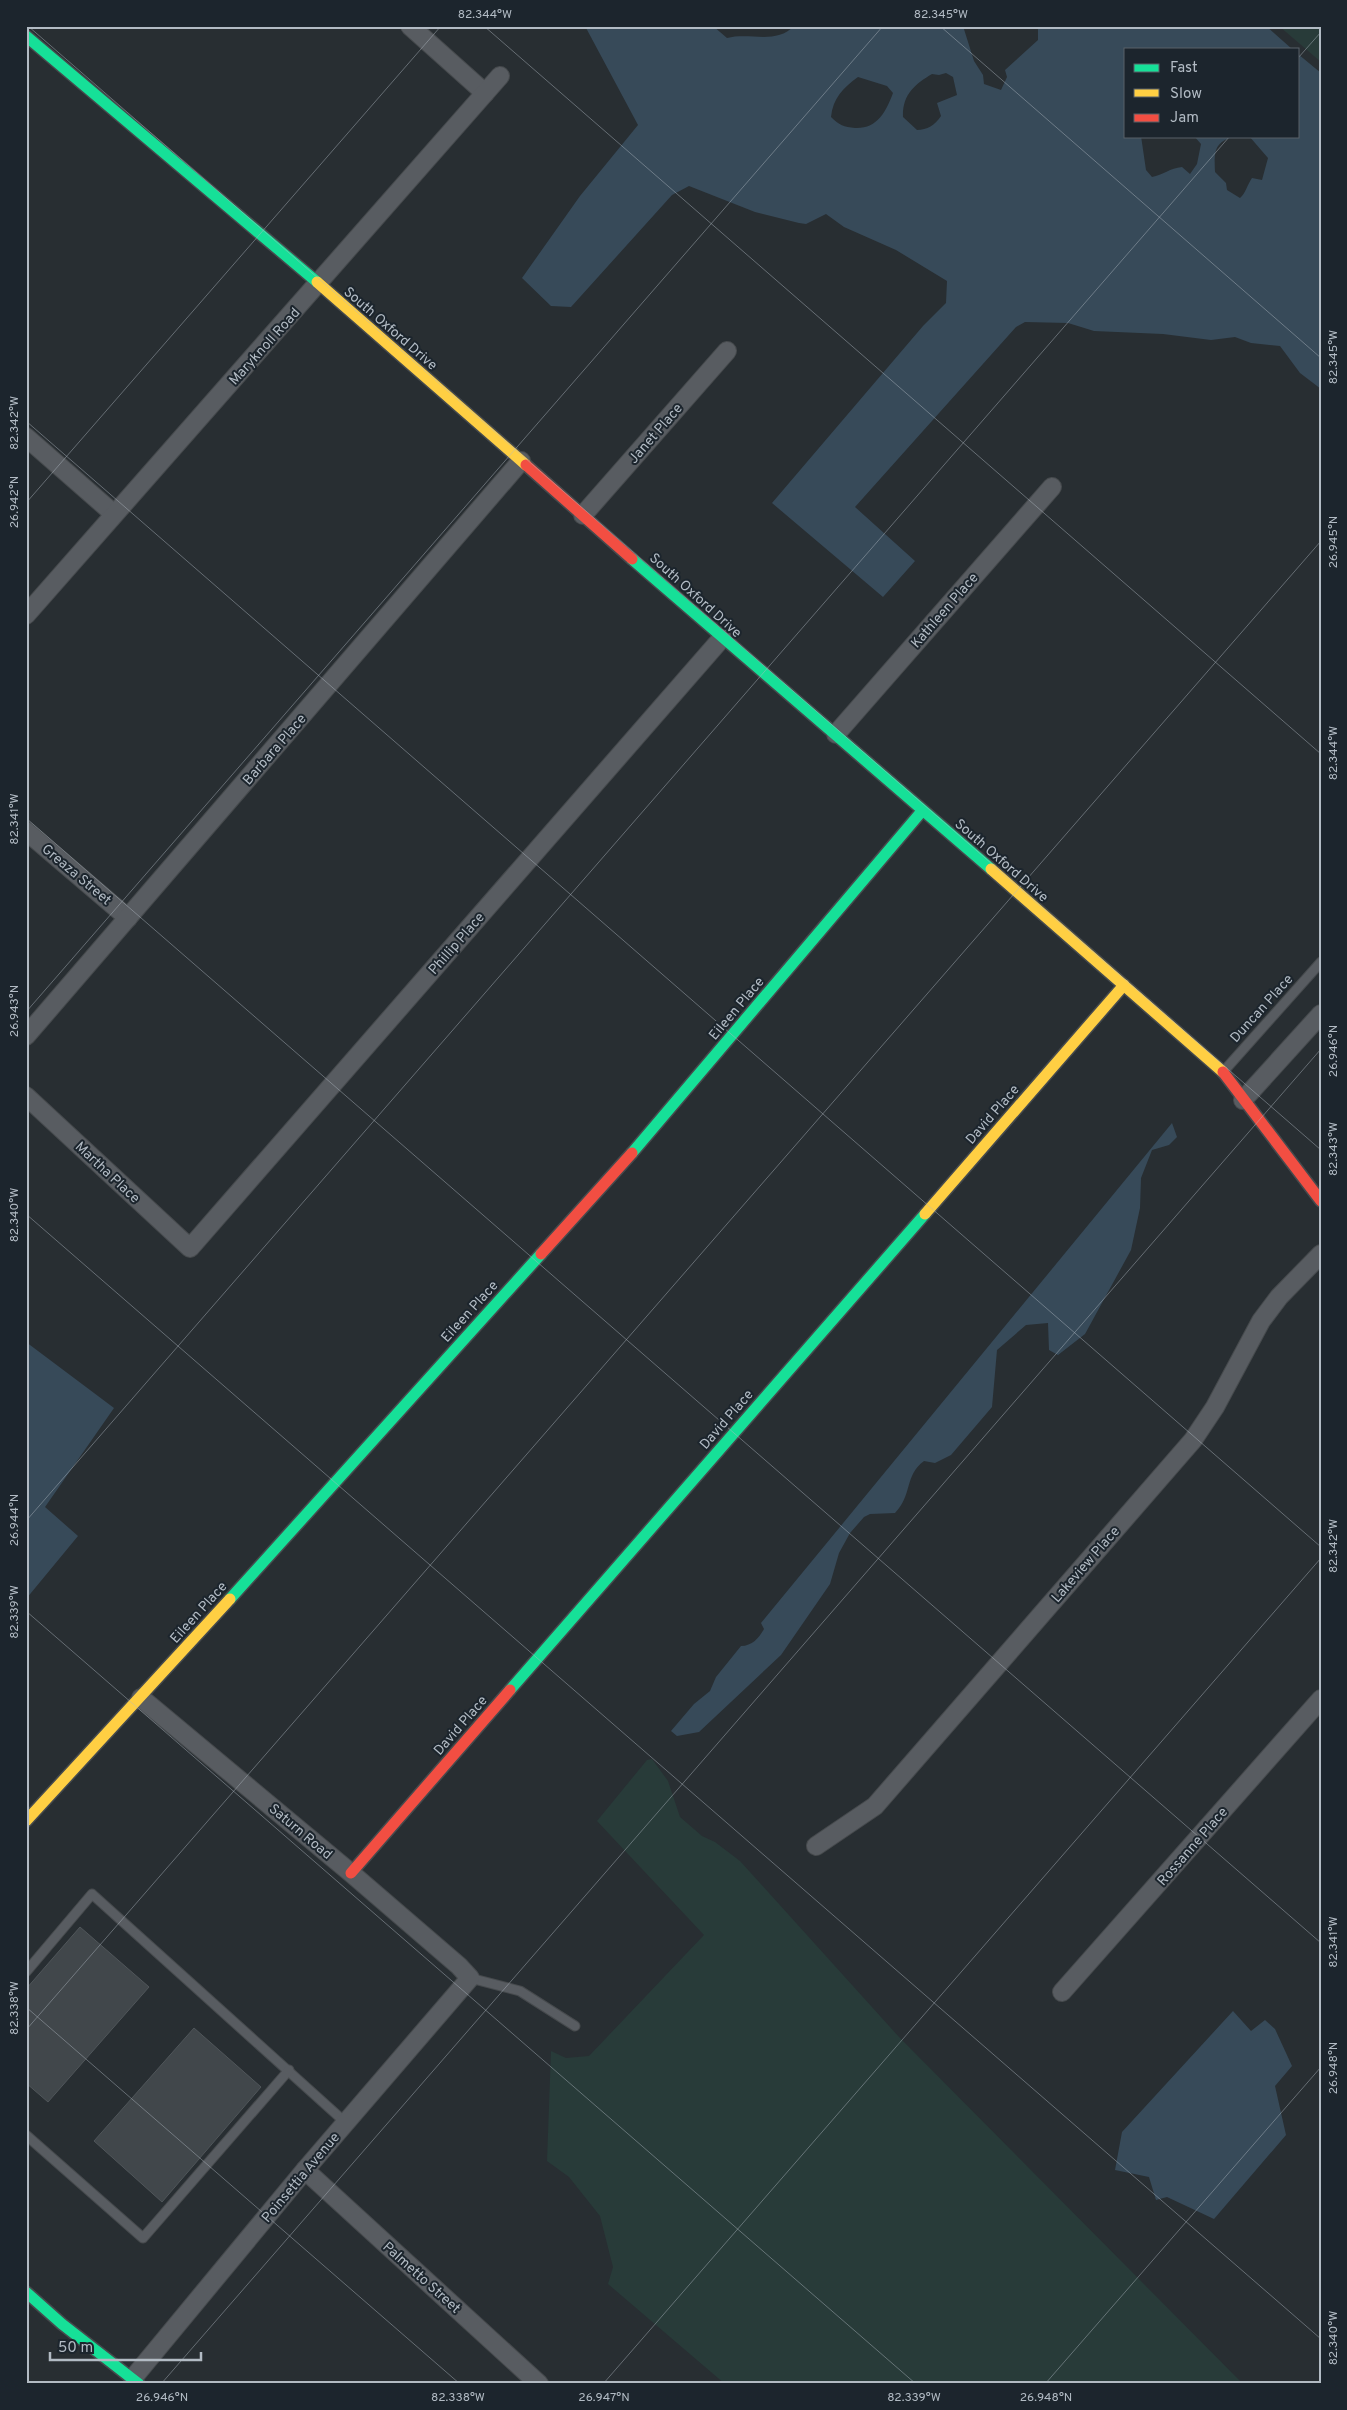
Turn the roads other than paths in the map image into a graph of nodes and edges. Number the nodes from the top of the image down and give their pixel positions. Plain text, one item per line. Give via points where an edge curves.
1 (410, 26) edge
2 (26, 36) edge
3 (500, 76) dead end
4 (485, 93) junction
5 (319, 284) junction
6 (727, 351) dead end
7 (26, 436) edge
8 (521, 461) junction
9 (1052, 487) dead end
10 (114, 514) junction
11 (584, 515) junction
12 (26, 614) edge
13 (722, 638) junction
14 (836, 734) junction
15 (922, 811) junction
16 (26, 831) edge
17 (128, 918) junction
18 (1321, 962) edge
19 (1124, 986) junction
20 (1321, 1014) edge
21 (26, 1036) edge
22 (1223, 1072) junction
23 (26, 1096) edge
24 (1243, 1100) junction
25 (1321, 1201) edge
26 (190, 1248) joint
27 (1321, 1254) edge
28 (141, 1698) junction
29 (1321, 1699) edge
30 (26, 1821) edge
31 (816, 1846) dead end
32 (351, 1873) junction
33 (26, 1972) edge
34 (464, 1972) junction
35 (1062, 1992) dead end
36 (575, 2026) dead end
37 (289, 2070) junction
38 (346, 2123) junction
39 (26, 2136) edge
40 (305, 2170) junction
41 (26, 2292) edge
42 (136, 2381) edge
43 (539, 2384) edge

1 - 4 street
2 - 5 street, South Oxford Drive
3 - 4 street, Maryknoll Road
4 - 5 street, Maryknoll Road
5 - 8 street, South Oxford Drive
5 - 10 street, Maryknoll Road
6 - 11 street, Janet Place
7 - 10 street
8 - 11 street, South Oxford Drive
8 - 17 street, Barbara Place
9 - 14 street, Kathleen Place
10 - 12 street, Maryknoll Road
11 - 13 street, South Oxford Drive
13 - 14 street, South Oxford Drive
13 - 26 street, Phillip Place
14 - 15 street, South Oxford Drive
15 - 19 street, South Oxford Drive
15 - 28 street, Eileen Place via 648,1135
16 - 17 street, Greaza Street
17 - 21 street, Barbara Place
18 - 22 lane, Duncan Place
19 - 22 street, South Oxford Drive
19 - 32 street, David Place
20 - 24 street
22 - 24 street, South Oxford Drive
23 - 26 street, Martha Place
24 - 25 street, South Oxford Drive
27 - 31 street, Lakeview Place via 1279,1297 1261,1321 1215,1407 1193,1440 875,1806
28 - 30 street, Eileen Place
28 - 32 street, Saturn Road
29 - 35 street, Rossanne Place
32 - 34 street, Saturn Road
33 - 37 lane via 92,1894
34 - 36 lane via 520,1990
34 - 38 street, Poinsettia Avenue
37 - 38 lane
37 - 39 lane via 143,2238
38 - 40 street, Poinsettia Avenue
40 - 42 street, Poinsettia Avenue
40 - 43 street, Palmetto Street
41 - 42 street

